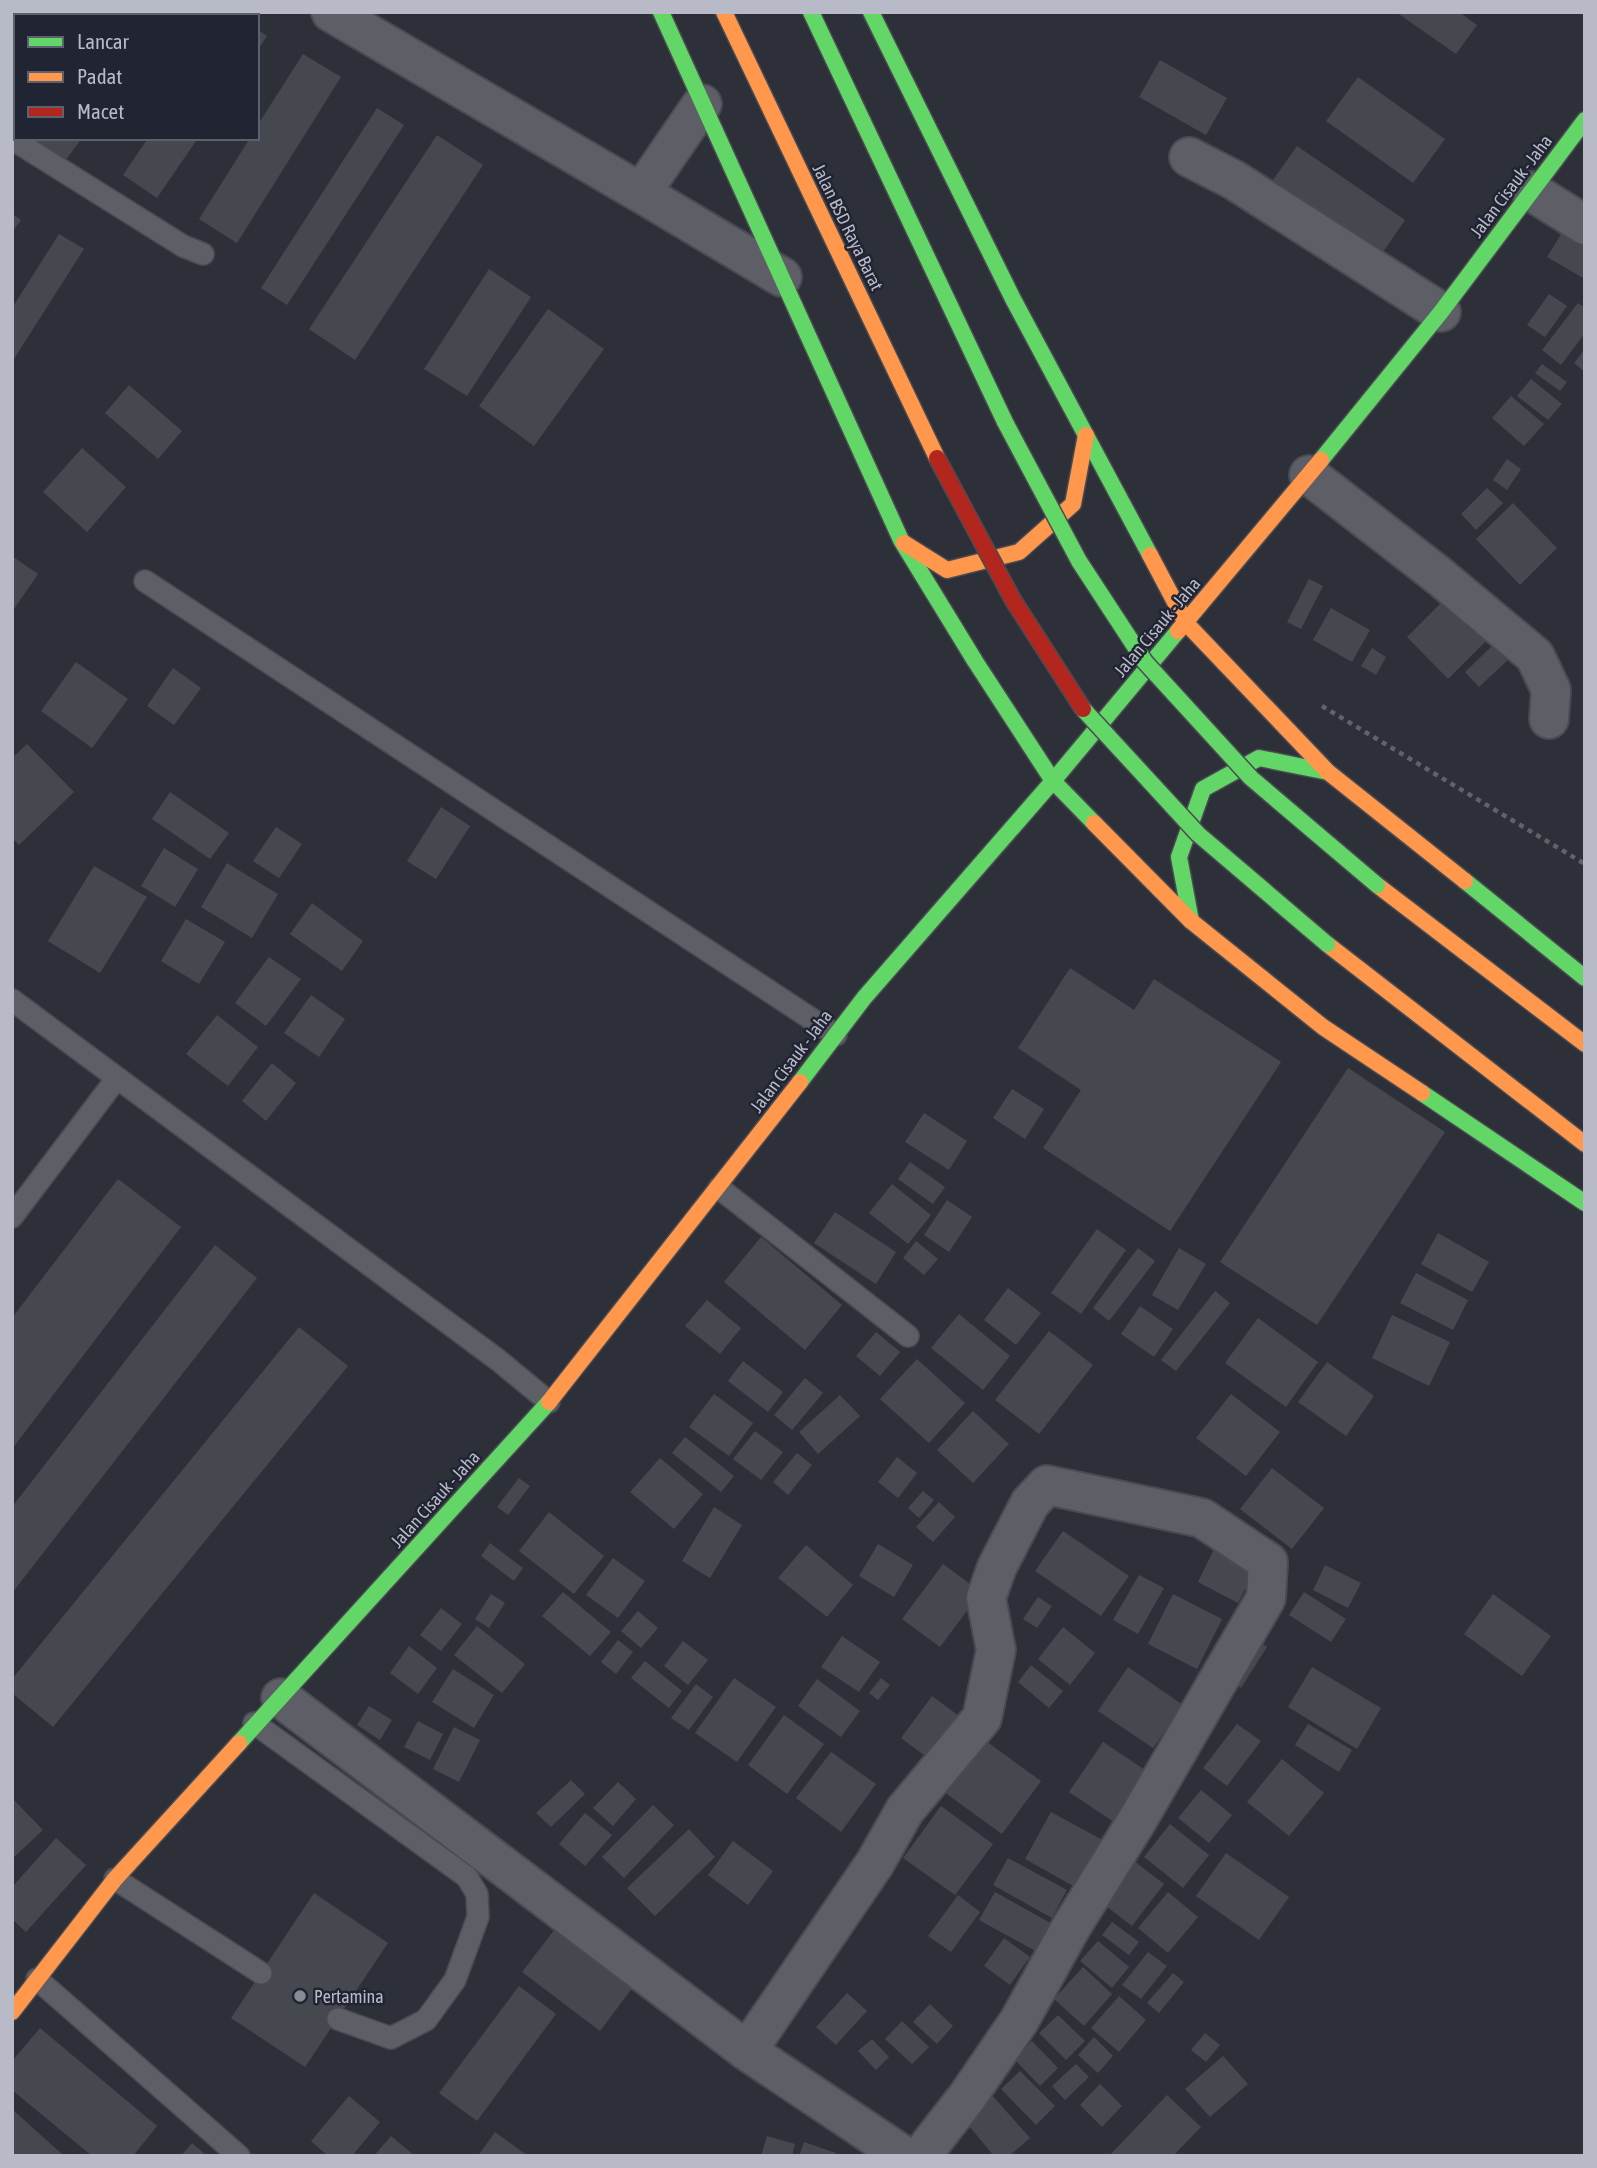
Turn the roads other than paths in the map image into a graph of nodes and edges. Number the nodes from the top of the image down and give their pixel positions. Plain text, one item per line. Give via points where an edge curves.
1 (331, 12) edge
2 (661, 12) edge
3 (724, 12) edge
4 (811, 12) edge
5 (871, 12) edge
6 (702, 104) junction
7 (1585, 120) edge
8 (12, 139) edge
9 (1189, 158) dead end
10 (1531, 191) junction
11 (640, 193) junction
12 (1585, 225) edge
13 (202, 254) dead end
14 (782, 277) junction
15 (1441, 312) junction
16 (1086, 435) junction
17 (1309, 475) junction
18 (901, 540) junction
19 (145, 581) dead end
20 (1186, 623) junction
21 (1549, 719) dead end
22 (1328, 772) junction
23 (1053, 781) junction
24 (1191, 921) junction
25 (1585, 978) edge
26 (12, 1000) edge
27 (836, 1035) junction
28 (1585, 1044) edge
29 (117, 1078) junction
30 (1585, 1144) edge
31 (719, 1188) junction
32 (1585, 1203) edge
33 (12, 1217) edge
34 (908, 1336) dead end
35 (549, 1402) junction
36 (268, 1711) junction
37 (115, 1879) junction
38 (261, 1973) dead end
39 (37, 1979) junction
40 (12, 2011) edge
41 (338, 2019) dead end
42 (747, 2051) junction
43 (239, 2156) edge
44 (904, 2156) edge
45 (921, 2156) edge

1 - 11 street
2 - 6 main road
3 - 30 main road, Jalan BSD Raya Barat, bridge via 937,458 1013,600 1084,710 1198,834 1327,944
4 - 28 main road, bridge via 1004,422 1079,561 1145,662 1251,778 1377,885
5 - 16 main road
6 - 11 street
6 - 14 main road
7 - 10 main road, Jalan Cisauk - Jaha
8 - 13 lane
9 - 15 street via 1234,180
10 - 12 street
10 - 15 main road, Jalan Cisauk - Jaha
11 - 14 street
14 - 18 main road
15 - 17 main road, Jalan Cisauk - Jaha
16 - 18 main road via 1073,504 1019,552 947,570
16 - 20 main road
17 - 20 main road, Jalan Cisauk - Jaha
17 - 21 street via 1535,656 1551,690
18 - 23 main road
19 - 27 lane
20 - 22 main road
20 - 23 main road, Jalan Cisauk - Jaha
22 - 24 main road via 1259,758 1203,789 1179,857
22 - 25 main road
23 - 24 main road
23 - 27 main road, Jalan Cisauk - Jaha
24 - 32 main road via 1323,1027
26 - 29 lane
27 - 31 main road, Jalan Cisauk - Jaha
29 - 33 lane
29 - 35 lane
31 - 34 lane
31 - 35 main road, Jalan Cisauk - Jaha
35 - 36 main road, Jalan Cisauk - Jaha
36 - 37 main road, Jalan Cisauk - Jaha
36 - 41 lane via 467,1877 477,1894 478,1917 455,1980 426,2020 391,2038
36 - 42 street
37 - 38 lane
37 - 39 main road, Jalan Cisauk - Jaha
39 - 40 main road, Jalan Cisauk - Jaha
39 - 43 lane
42 - 44 street
42 - 45 street via 876,1863 905,1810 982,1718 996,1650 986,1598 1030,1503 1047,1485 1202,1518 1268,1562 1266,1598 1019,2021

